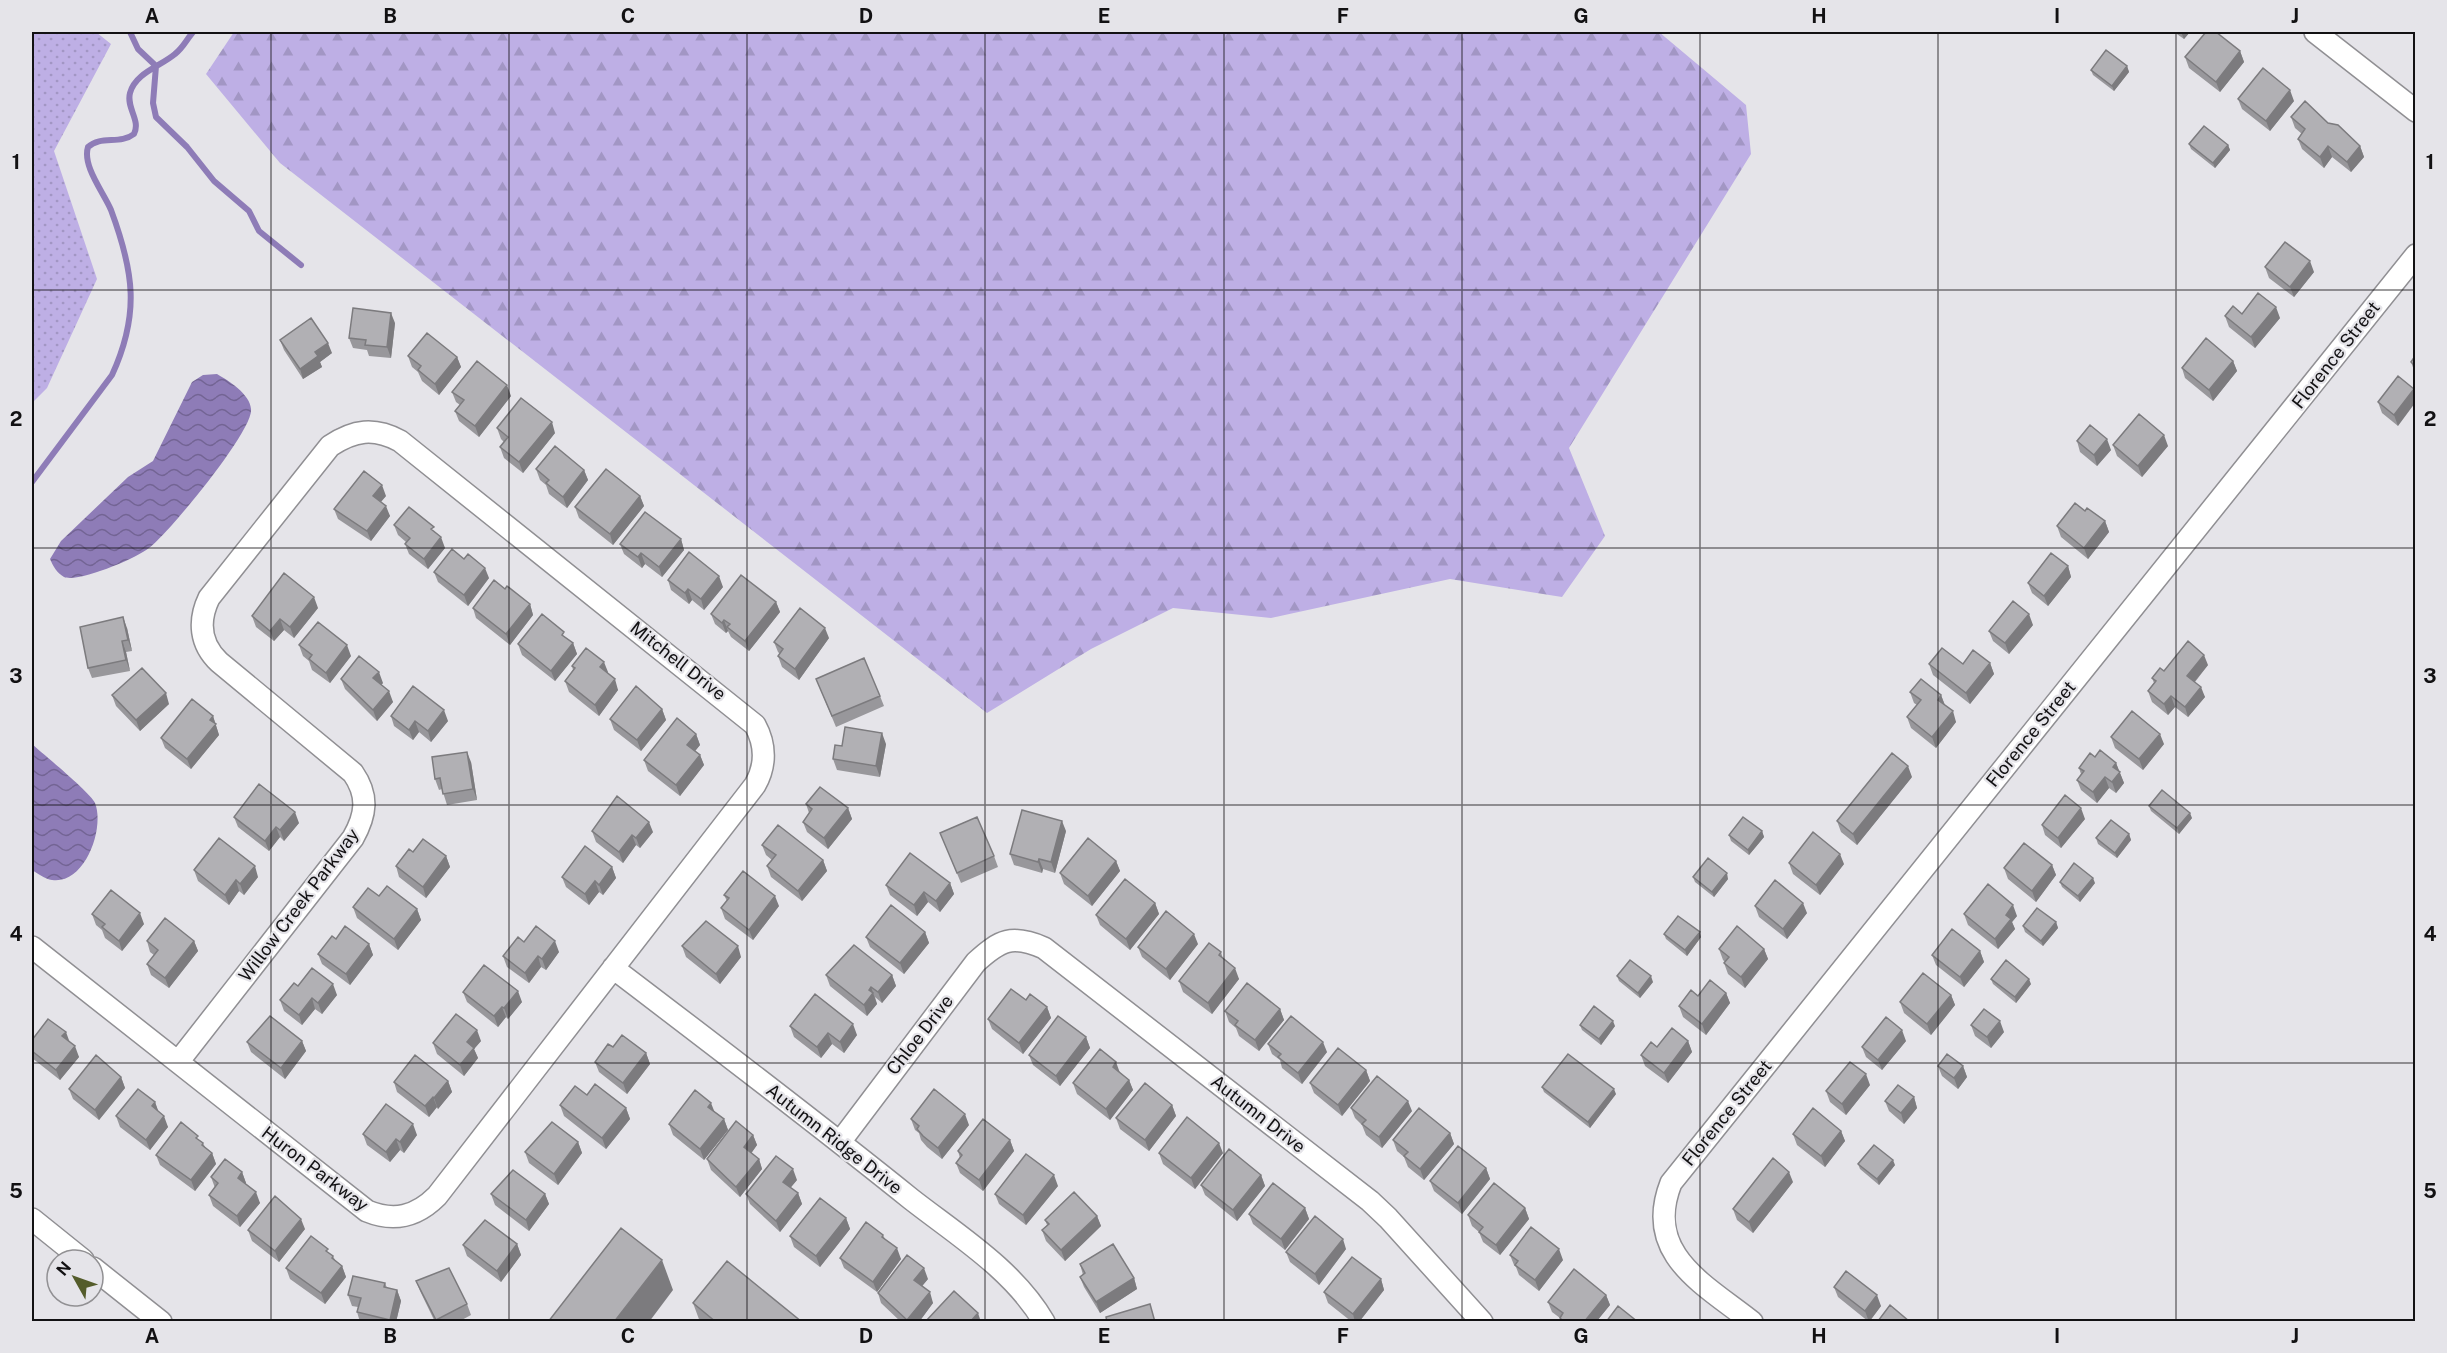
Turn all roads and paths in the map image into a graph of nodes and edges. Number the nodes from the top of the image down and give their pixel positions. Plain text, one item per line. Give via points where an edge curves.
1 (2315, 32) edge
2 (2415, 111) edge
3 (2415, 255) edge
4 (361, 431) joint
5 (1010, 939) joint
6 (32, 946) edge
7 (613, 968) junction
8 (178, 1062) junction
9 (840, 1142) junction
10 (32, 1219) edge
11 (68, 1248) edge
12 (105, 1278) edge
13 (161, 1322) edge
14 (1044, 1322) edge
15 (1482, 1322) edge
16 (1752, 1322) edge

1 - 2 street
3 - 16 street, Florence Street via 1678,1173 1665,1199 1663,1221 1670,1248 1683,1267
4 - 7 street, Mitchell Drive via 379,432 400,441 750,719 759,733 764,759 755,785
4 - 8 street, Willow Creek Parkway via 330,446 209,598 202,622 204,641 213,657 353,773 364,796 362,821 353,838
5 - 9 street, Chloe Drive via 991,948 976,962
5 - 15 street, Autumn Drive via 1044,948 1370,1201
6 - 8 street, Huron Parkway
7 - 8 street, Huron Parkway via 437,1196 408,1216 392,1218 367,1211
7 - 9 street, Autumn Ridge Drive
9 - 14 street, Autumn Ridge Drive via 998,1268
10 - 11 street
12 - 13 street

